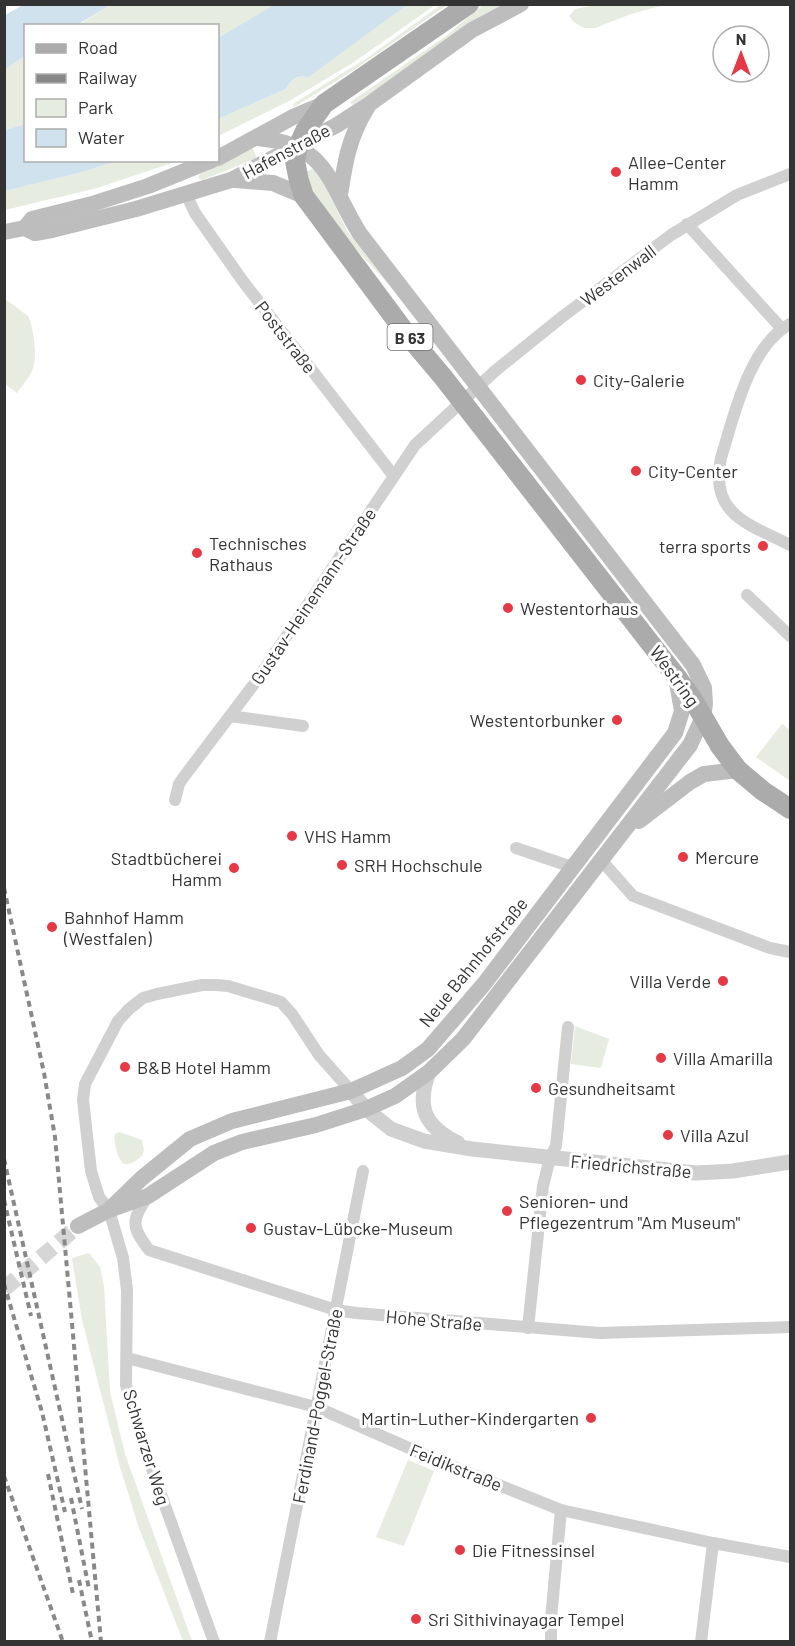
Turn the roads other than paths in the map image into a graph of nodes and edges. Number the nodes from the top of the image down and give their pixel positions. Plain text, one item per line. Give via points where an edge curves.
1 (469, 4) edge
2 (521, 4) edge
3 (324, 104) junction
4 (368, 105) junction
5 (257, 138) junction
6 (297, 147) junction
7 (219, 157) edge
8 (207, 162) edge
9 (790, 174) edge
10 (231, 180) junction
11 (186, 194) junction
12 (340, 195) junction
13 (304, 196) junction
14 (687, 224) junction
15 (25, 228) junction
16 (4, 232) edge
17 (786, 327) edge
18 (477, 387) junction
19 (462, 401) junction
20 (393, 475) junction
21 (790, 546) edge
22 (747, 595) dead end
23 (790, 636) edge
24 (676, 676) junction
25 (230, 716) junction
26 (704, 717) junction
27 (303, 726) dead end
28 (738, 770) junction
29 (176, 800) dead end
30 (790, 809) edge
31 (621, 835) junction
32 (516, 848) dead end
33 (602, 861) junction
34 (572, 867) junction
35 (790, 952) edge
36 (567, 1027) dead end
37 (429, 1072) junction
38 (351, 1091) junction
39 (366, 1109) junction
40 (471, 1149) junction
41 (550, 1158) junction
42 (790, 1162) edge
43 (363, 1171) dead end
44 (148, 1196) junction
45 (109, 1210) junction
46 (78, 1226) tunnel mouth
47 (336, 1310) junction
48 (790, 1327) edge
49 (528, 1328) junction
50 (127, 1358) junction
51 (316, 1407) junction
52 (561, 1510) junction
53 (712, 1543) junction
54 (790, 1557) edge
55 (214, 1641) edge
56 (270, 1641) edge
57 (551, 1641) edge
58 (700, 1641) edge

1 - 3 main road, Hafenstraße
2 - 4 main road, Hafenstraße via 472,30
3 - 5 main road, Hafenstraße
3 - 6 main road
4 - 6 main road, Hafenstraße
4 - 12 main road via 355,127
5 - 6 main road
5 - 7 main road, Hafenstraße
6 - 10 main road, Hafenstraße
6 - 12 main road via 317,159
6 - 13 main road, B 63 via 296,168
8 - 15 main road, Hafenstraße via 136,190 32,219
9 - 14 street, Westenwall via 737,195
10 - 11 main road, Hafenstraße
10 - 13 main road via 273,183
11 - 15 main road, Hafenstraße via 35,233
11 - 20 street, Poststraße via 242,280
12 - 18 main road, B 63 via 360,234
13 - 19 main road, B 63
14 - 17 street
14 - 18 street, Westenwall via 562,317
15 - 16 main road, Hafenstraße
17 - 21 street via 754,364 719,465 719,483 723,500 735,516
18 - 19 street, Westenwall
18 - 26 main road, Westring / B 63 via 693,665 704,688
19 - 20 street, Gustav-Heinemann-Straße via 415,445
19 - 24 main road, Westring / B 63
20 - 25 street, Gustav-Heinemann-Straße
22 - 23 street
24 - 26 main road, Westring / B 63
24 - 34 main road, Neue Bahnhofstraße via 682,711 675,733
25 - 27 street
25 - 29 street, Gustav-Heinemann-Straße via 179,784
26 - 28 main road, B 63
26 - 31 main road, Neue Bahnhofstraße via 690,745
28 - 30 main road, B 63
28 - 31 main road via 704,774
31 - 33 main road, Neue Bahnhofstraße
32 - 34 street
33 - 35 street via 633,896
33 - 37 main road, Neue Bahnhofstraße via 463,1039
34 - 38 main road, Neue Bahnhofstraße via 484,984 428,1049 402,1068
36 - 41 street via 556,1146
37 - 39 main road, Neue Bahnhofstraße via 396,1096
37 - 40 street, Friedrichstraße via 423,1088 424,1113 446,1137
38 - 39 street, Friedrichstraße
38 - 45 main road, Neue Bahnhofstraße via 232,1121 190,1139
38 - 45 street, Schwarzer Weg via 281,1002 216,985 143,998 118,1021 84,1090 91,1171 99,1197
39 - 40 street, Friedrichstraße via 391,1129 424,1141
39 - 44 main road, Neue Bahnhofstraße via 214,1153
40 - 41 street, Friedrichstraße
41 - 42 street, Friedrichstraße via 696,1173
41 - 49 street via 543,1186
43 - 47 street, Ferdinand-Poggel-Straße
44 - 45 main road, Neue Bahnhofstraße
44 - 47 street, Hohe Straße via 135,1223 136,1233 149,1250
45 - 46 main road
45 - 50 street, Schwarzer Weg via 123,1258 127,1290
47 - 49 street, Hohe Straße
47 - 51 street, Ferdinand-Poggel-Straße
48 - 49 street, Hohe Straße via 621,1333
50 - 51 street, Feidikstraße
50 - 55 street, Schwarzer Weg via 126,1385 138,1432
51 - 52 street, Feidikstraße
51 - 56 street, Ferdinand-Poggel-Straße
52 - 53 street, Feidikstraße
52 - 57 street
53 - 54 street, Feidikstraße
53 - 58 street

